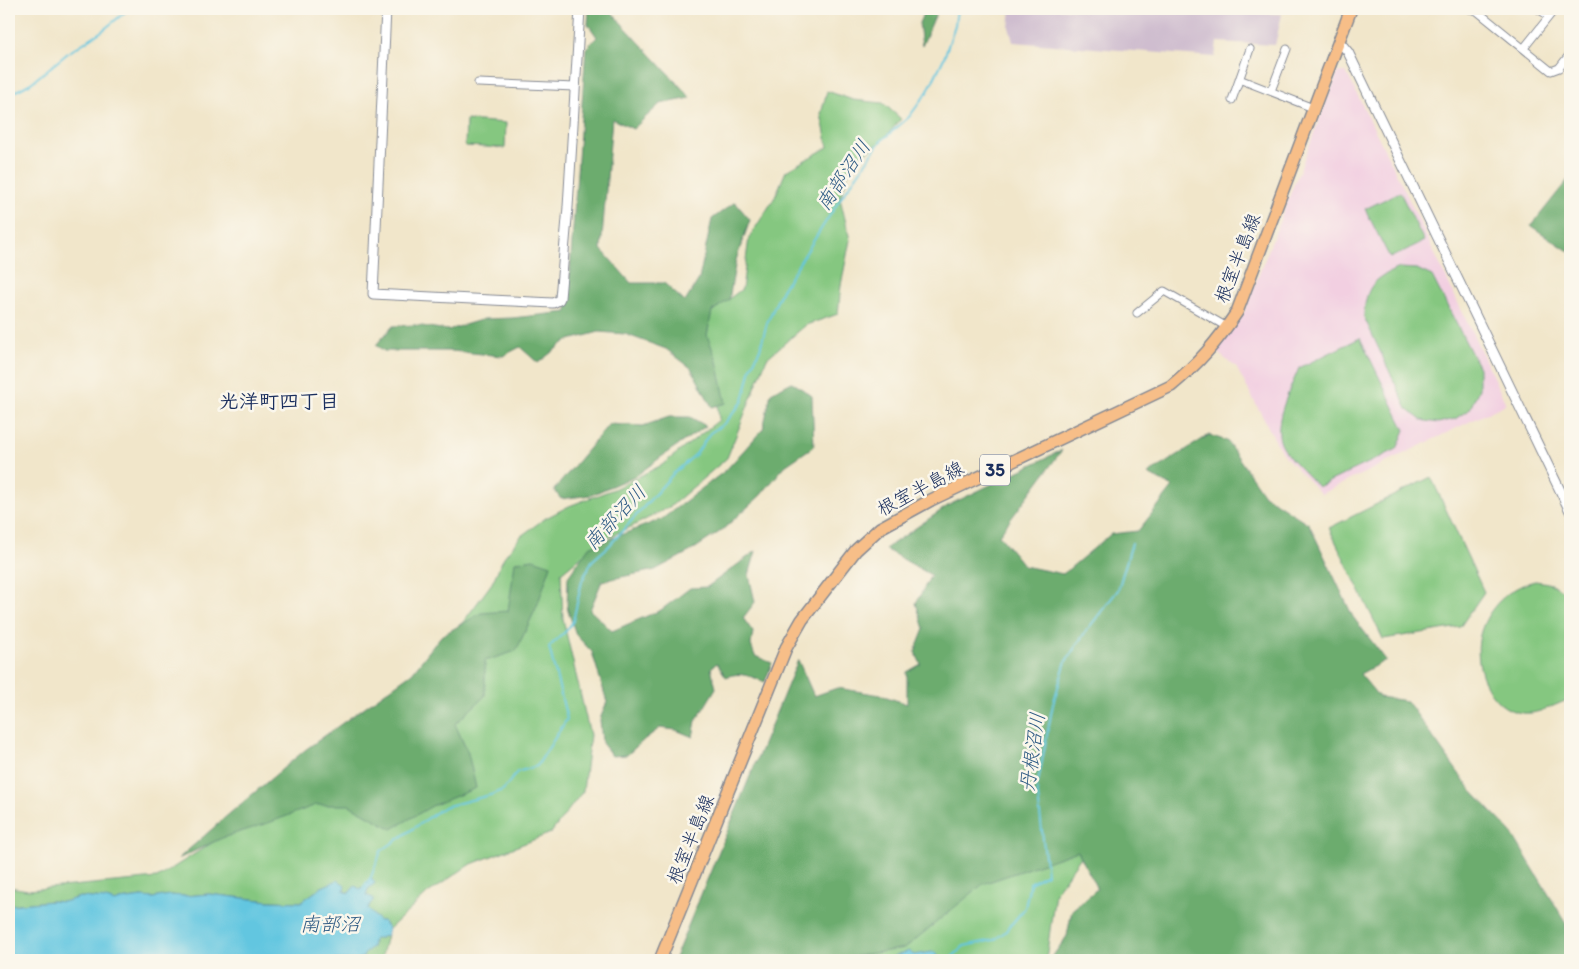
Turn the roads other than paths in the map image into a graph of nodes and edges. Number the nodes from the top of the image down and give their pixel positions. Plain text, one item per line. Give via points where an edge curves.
1 (386, 9) edge
2 (580, 9) edge
3 (1350, 9) edge
4 (1469, 9) edge
5 (1538, 9) edge
6 (1555, 9) edge
7 (1548, 16) junction
8 (1339, 40) junction
9 (1524, 48) junction
10 (1250, 49) dead end
11 (1287, 49) dead end
12 (1570, 54) edge
13 (1239, 79) junction
14 (478, 83) dead end
15 (575, 87) junction
16 (1271, 91) junction
17 (1232, 100) dead end
18 (1313, 108) junction
19 (1138, 313) dead end
20 (1226, 327) junction
21 (1570, 511) edge
22 (660, 960) edge

1 - 15 street via 372,294 553,303 559,300
2 - 15 street
3 - 8 main road, 根室半島線 / 35
4 - 9 street via 1477,11
5 - 7 street
6 - 7 street
7 - 9 street
8 - 18 main road, 根室半島線 / 35
8 - 21 street via 1348,52
9 - 12 street via 1551,71 1559,68
10 - 13 street
11 - 16 street
13 - 16 street
13 - 17 street
14 - 15 street
16 - 18 street
18 - 20 main road, 根室半島線 / 35 via 1237,312
19 - 20 street via 1164,291
20 - 22 main road, 根室半島線 / 35 via 1206,354 1171,386 931,500 880,528 856,550 802,620 786,648

